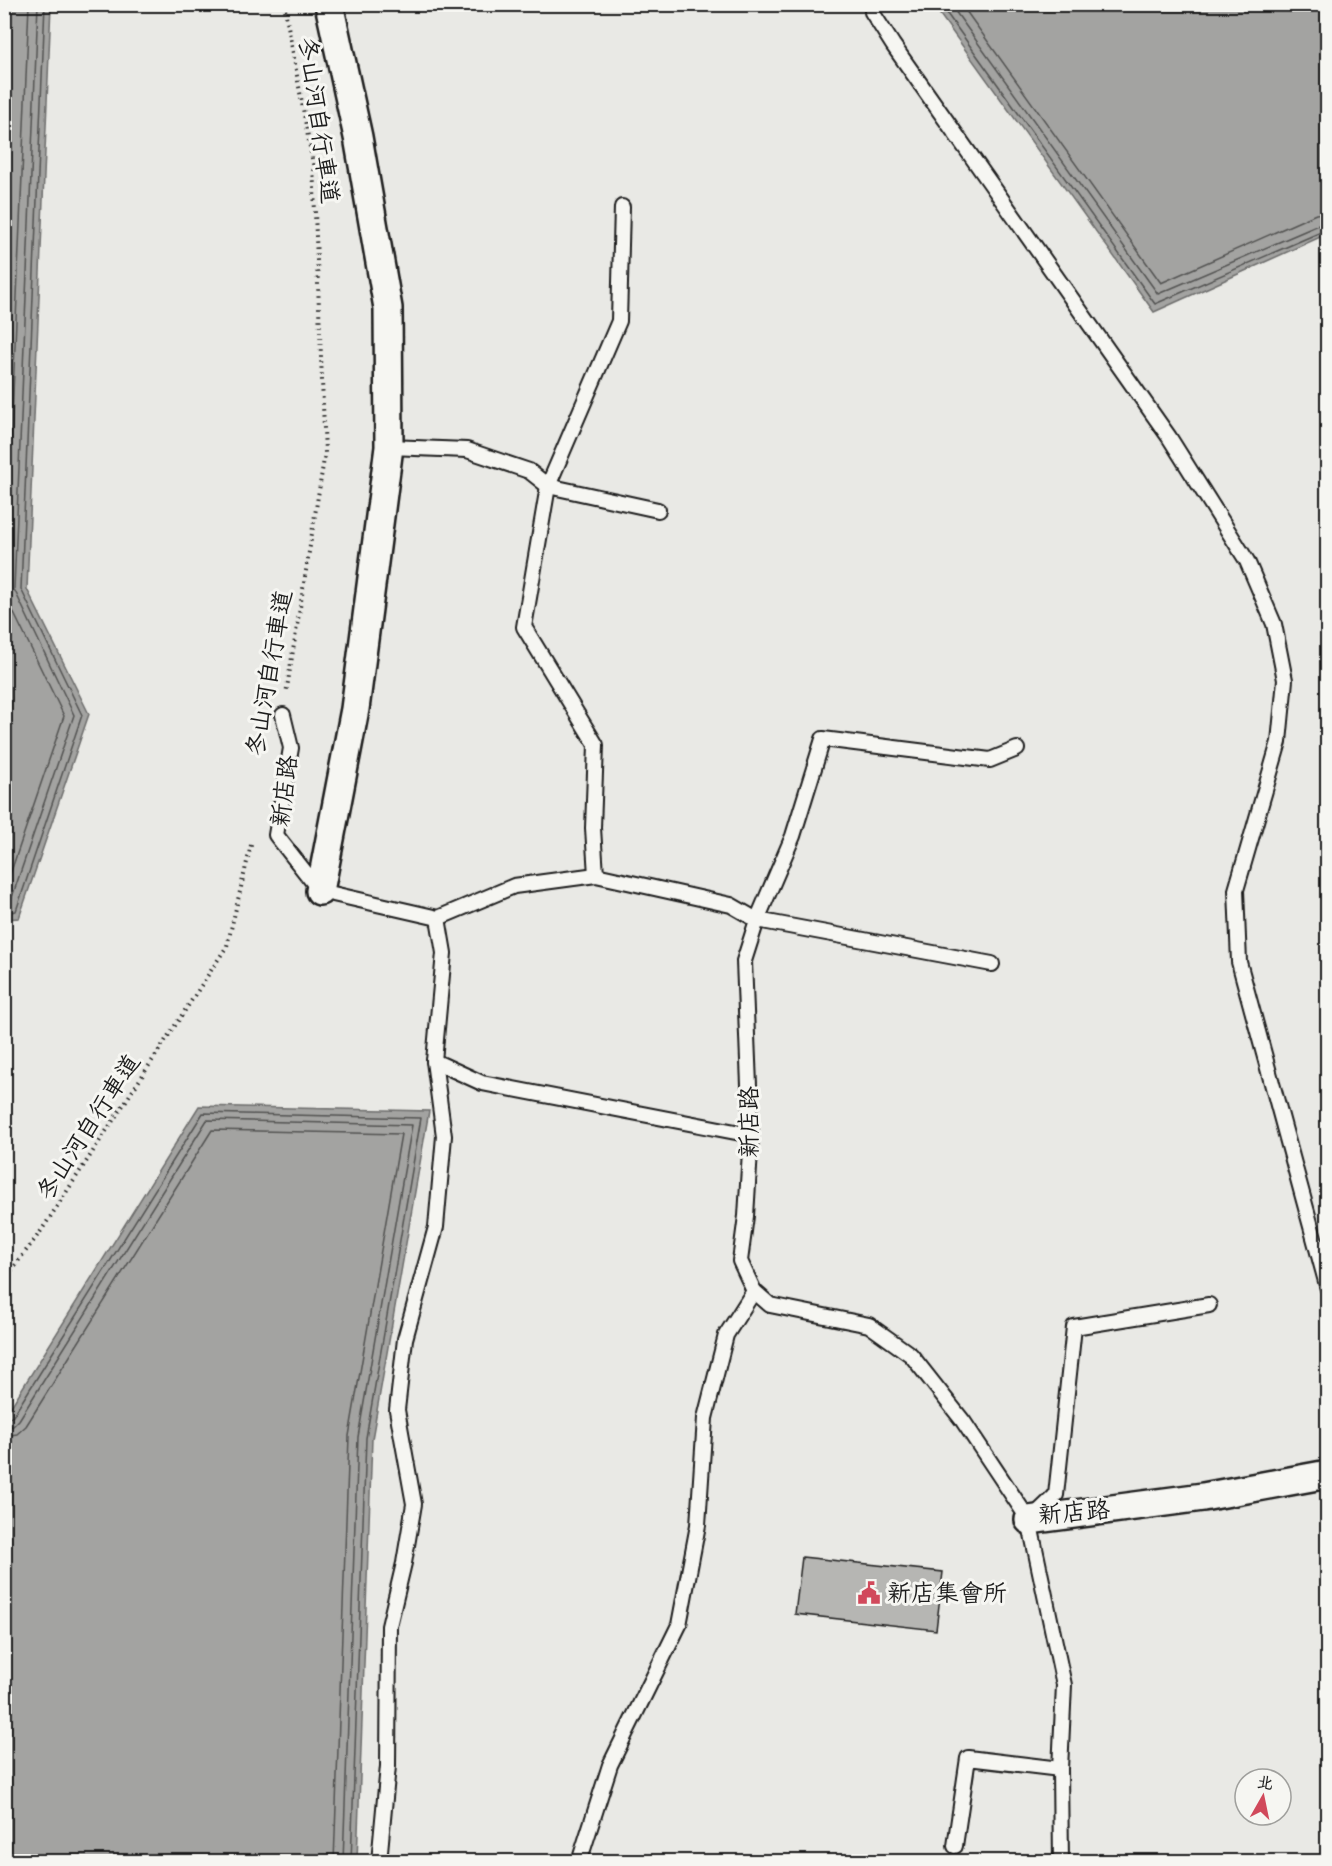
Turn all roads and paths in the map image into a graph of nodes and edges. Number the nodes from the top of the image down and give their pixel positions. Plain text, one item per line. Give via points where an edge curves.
1 (284, 4) edge
2 (328, 4) edge
3 (872, 4) edge
4 (622, 207) dead end
5 (389, 447) junction
6 (548, 486) junction
7 (658, 510) dead end
8 (283, 715) joint
9 (1017, 749) dead end
10 (255, 831) dead end
11 (596, 875) junction
12 (320, 891) junction
13 (438, 918) junction
14 (757, 920) junction
15 (992, 964) dead end
16 (434, 1061) junction
17 (752, 1135) junction
18 (4, 1280) edge
19 (1328, 1289) edge
20 (754, 1291) junction
21 (1209, 1305) dead end
22 (1328, 1474) edge
23 (1029, 1520) junction
24 (1060, 1768) junction
25 (955, 1846) dead end
26 (378, 1862) edge
27 (579, 1862) edge
28 (1060, 1862) edge

1 - 8 path, 冬山河自行車道 via 313,164 325,453
2 - 5 street via 358,137 388,308
3 - 19 lane via 872,12 892,45 1169,437 1247,561 1275,624 1285,680 1280,742 1236,890 1239,962
4 - 6 lane via 619,321
5 - 6 lane via 467,450 529,471
5 - 12 street via 355,709
6 - 7 lane
6 - 11 lane via 525,627 596,745
8 - 12 lane, 新店路 via 291,748 276,835
9 - 14 lane, 新店路 via 990,760 823,739 793,836
10 - 18 path, 冬山河自行車道 via 227,946 41,1231
11 - 13 lane via 514,886
11 - 14 lane via 731,905
12 - 13 lane
13 - 16 lane via 444,953
14 - 15 lane
14 - 17 lane, 新店路 via 744,961
16 - 17 lane via 482,1083
16 - 26 lane via 444,1136 436,1227 405,1339 397,1410 414,1504 389,1626 388,1766
17 - 20 lane, 新店路 via 740,1261
20 - 23 lane, 新店路 via 770,1305 869,1325 912,1355 963,1421
20 - 27 lane via 726,1335 705,1418 698,1525 679,1626 610,1765
21 - 23 lane via 1074,1327 1056,1495
22 - 23 street, 新店路 via 1203,1497
23 - 24 lane via 1064,1685
24 - 25 lane via 968,1758
24 - 28 lane

